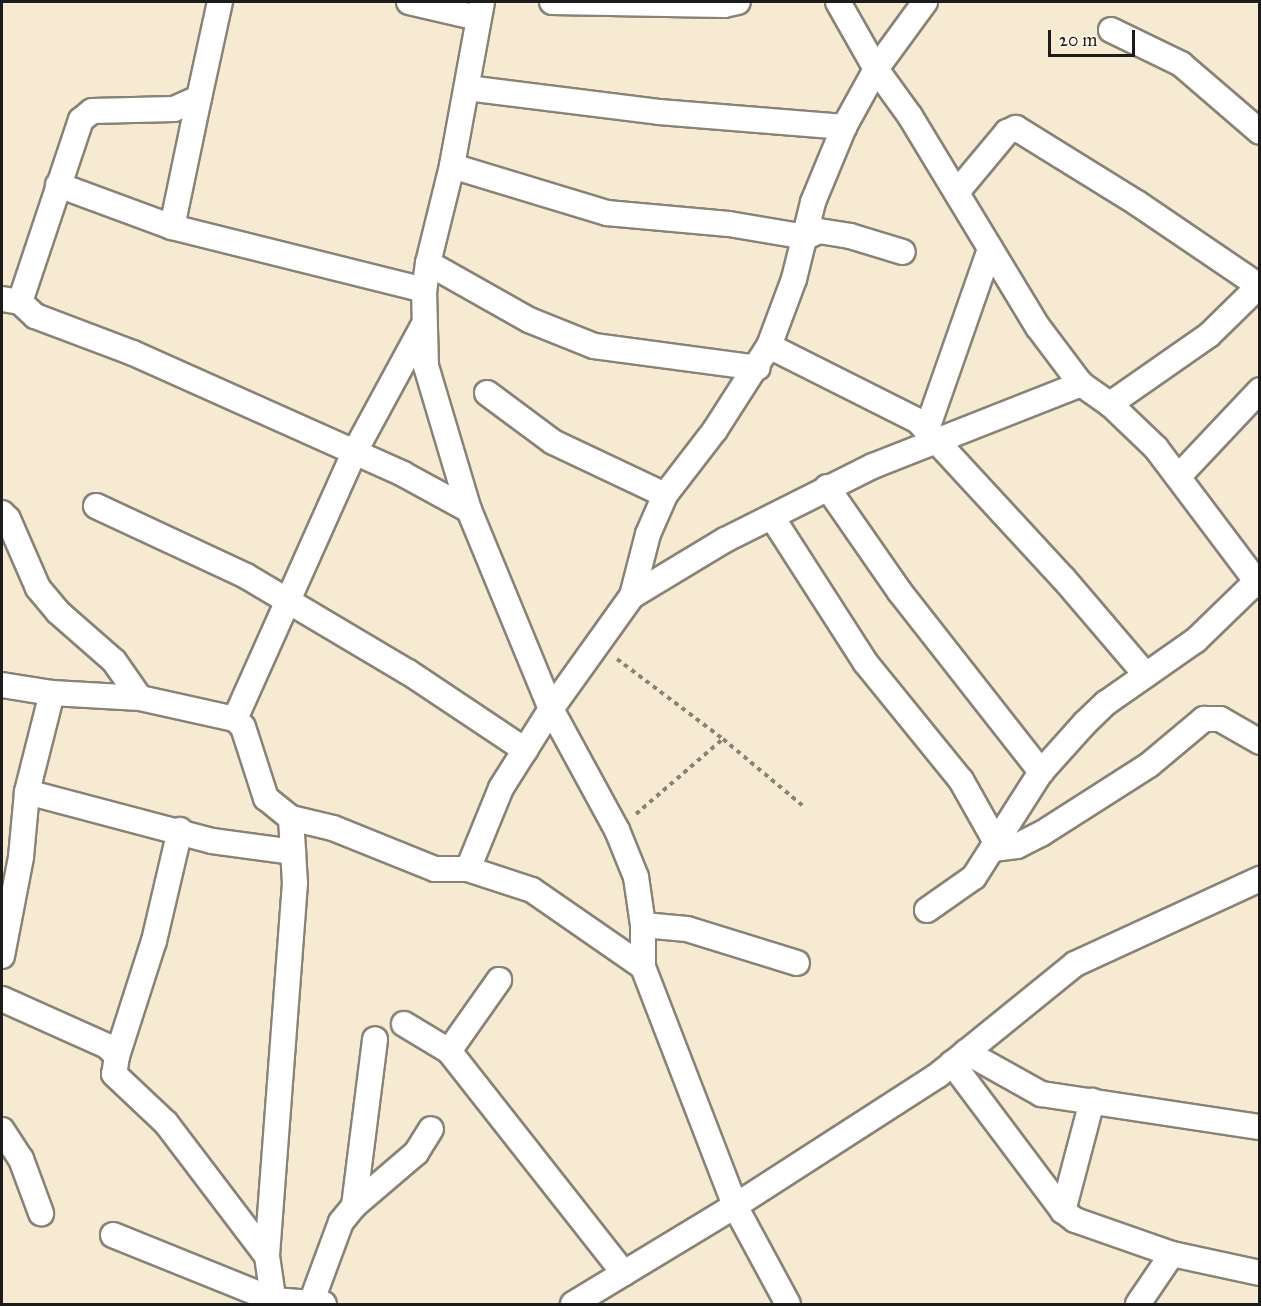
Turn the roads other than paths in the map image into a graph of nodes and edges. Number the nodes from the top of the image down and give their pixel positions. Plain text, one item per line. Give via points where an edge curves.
1 (220, 2) edge
2 (408, 2) edge
3 (552, 2) edge
4 (738, 2) edge
5 (838, 2) edge
6 (925, 2) edge
7 (480, 10) edge
8 (1111, 30) dead end
9 (876, 69) junction
10 (468, 88) junction
11 (199, 98) junction
12 (844, 127) junction
13 (1260, 132) edge
14 (452, 166) junction
15 (58, 185) junction
16 (957, 192) junction
17 (172, 227) junction
18 (806, 237) junction
19 (990, 249) junction
20 (903, 252) dead end
21 (428, 263) junction
22 (424, 290) junction
23 (11, 300) edge
24 (425, 321) junction
25 (769, 346) junction
26 (758, 368) junction
27 (1081, 384) junction
28 (1260, 390) edge
29 (487, 393) dead end
30 (1110, 404) junction
31 (932, 434) junction
32 (354, 453) junction
33 (1179, 476) junction
34 (827, 487) junction
35 (665, 495) junction
36 (96, 506) dead end
37 (469, 510) junction
38 (2, 513) edge
39 (772, 517) junction
40 (1258, 582) edge
41 (632, 596) junction
42 (287, 604) junction
43 (1146, 675) junction
44 (2, 685) edge
45 (52, 693) junction
46 (140, 698) junction
47 (551, 709) junction
48 (235, 719) junction
49 (1260, 742) edge
50 (525, 750) junction
51 (1041, 772) junction
52 (27, 792) junction
53 (291, 819) junction
54 (180, 830) junction
55 (994, 845) junction
56 (293, 852) junction
57 (468, 869) junction
58 (1260, 879) edge
59 (927, 910) dead end
60 (643, 925) junction
61 (2, 956) edge
62 (797, 963) dead end
63 (643, 967) junction
64 (500, 980) dead end
65 (2, 999) edge
66 (404, 1023) dead end
67 (375, 1039) dead end
68 (448, 1051) junction
69 (117, 1056) junction
70 (959, 1058) junction
71 (1092, 1101) junction
72 (1260, 1127) edge
73 (431, 1129) dead end
74 (2, 1130) edge
75 (354, 1206) junction
76 (735, 1206) junction
77 (1063, 1211) junction
78 (41, 1213) dead end
79 (113, 1235) dead end
80 (1172, 1254) junction
81 (267, 1256) junction
82 (624, 1273) junction
83 (1260, 1273) edge
84 (274, 1303) edge
85 (318, 1304) edge
86 (573, 1305) edge
87 (788, 1305) edge
88 (1138, 1305) edge

1 - 11 street
2 - 7 street
3 - 4 street
5 - 9 street
6 - 9 street
7 - 10 street
8 - 13 street via 1181,64
9 - 12 street
9 - 16 street
10 - 12 street via 659,112
10 - 14 street
11 - 15 street via 174,108 87,113 73,138
11 - 17 street
12 - 18 street via 813,202
14 - 18 street via 607,213 729,224
14 - 21 street
15 - 17 street
15 - 23 street
16 - 19 street
16 - 30 street via 1007,132 1016,128 1260,286 1209,335
17 - 22 street
18 - 20 street via 819,231
18 - 25 street
19 - 27 street via 1038,327
19 - 31 street
21 - 22 street
21 - 26 street via 529,320 594,346
22 - 24 street
23 - 32 street via 35,316 133,353
24 - 32 street
24 - 37 street via 426,366
25 - 26 street
25 - 31 street via 896,408
26 - 35 street
27 - 30 street
27 - 31 street
28 - 33 street
29 - 35 street via 553,442
30 - 33 street
31 - 34 street
31 - 43 street
32 - 37 street
32 - 42 street
33 - 40 street
34 - 39 street
34 - 51 street via 900,592
35 - 41 street via 648,534
36 - 42 street via 246,576
37 - 47 street
38 - 46 street via 38,588 58,612 114,662
39 - 41 street
39 - 55 street via 866,662 961,780
40 - 43 street via 1196,640
41 - 47 street
42 - 48 street
42 - 50 street via 408,672
43 - 51 street via 1092,716
44 - 45 street
45 - 46 street
45 - 52 street
46 - 48 street
47 - 50 street
47 - 60 street via 617,830 636,877
48 - 53 street via 243,727 266,798
49 - 55 street via 1220,718 1204,719 1149,765 1041,834 1017,846
50 - 57 street via 497,794
51 - 55 street
52 - 54 street
52 - 61 street via 21,857
53 - 56 street
53 - 57 street via 333,828 435,869
54 - 56 street via 212,842
54 - 69 street via 154,941
55 - 59 street via 974,877
56 - 81 street via 295,883
57 - 63 street via 532,890
58 - 70 street via 1075,964
60 - 62 street via 717,936
60 - 63 street
63 - 76 street
64 - 68 street
65 - 69 street via 107,1046
66 - 68 street
67 - 75 street
68 - 82 street
69 - 81 street via 114,1074 166,1123
70 - 71 street via 1032,1090
70 - 76 street
70 - 77 street
71 - 72 street
71 - 77 street
73 - 75 street via 416,1153
74 - 78 street via 21,1159
75 - 85 street via 341,1222
76 - 82 street
76 - 87 street
77 - 80 street via 1084,1226
79 - 84 street
80 - 83 street
80 - 88 street
81 - 84 street
82 - 86 street
84 - 85 street

